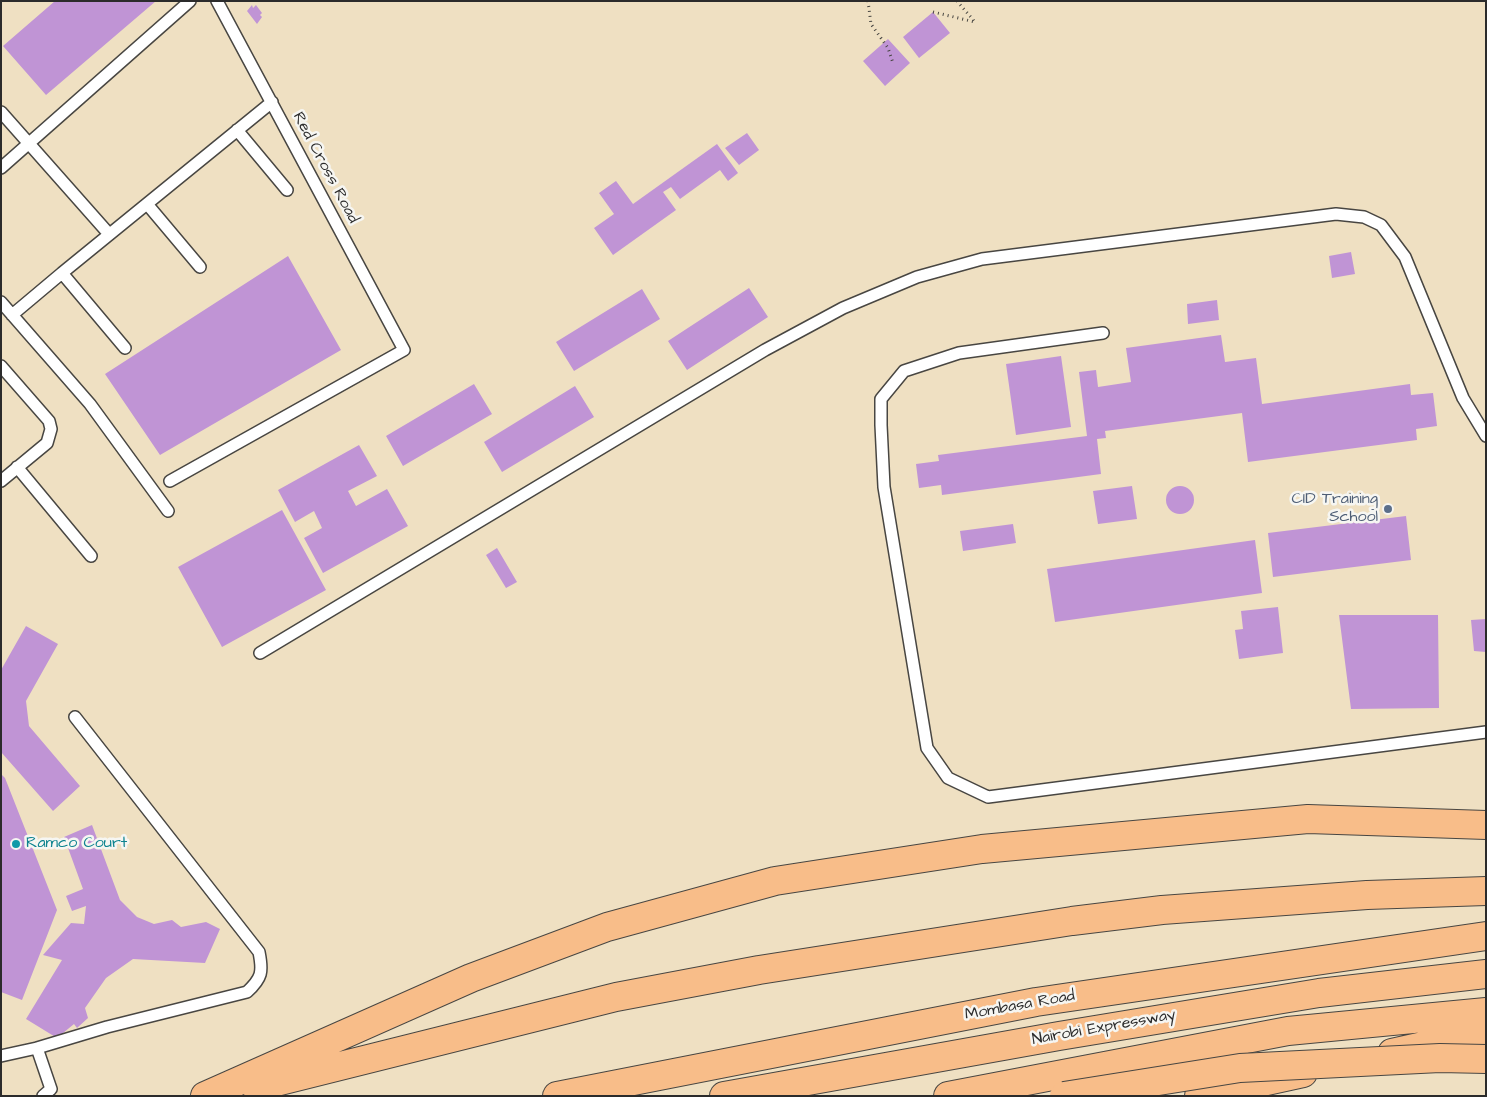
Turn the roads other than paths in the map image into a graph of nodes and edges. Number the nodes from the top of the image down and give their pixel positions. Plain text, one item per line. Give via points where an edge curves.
1 (190, 1) edge
2 (217, 1) edge
3 (272, 102) junction
4 (1, 112) edge
5 (237, 130) junction
6 (29, 144) junction
7 (1, 168) edge
8 (287, 190) dead end
9 (147, 204) junction
10 (109, 234) junction
11 (200, 267) dead end
12 (62, 273) junction
13 (1, 302) edge
14 (12, 315) junction
15 (1103, 333) dead end
16 (125, 348) dead end
17 (1, 366) edge
18 (1486, 436) edge
19 (17, 467) junction
20 (1, 481) edge
21 (170, 481) dead end
22 (168, 511) dead end
23 (91, 556) dead end
24 (260, 653) dead end
25 (76, 717) dead end
26 (1486, 732) edge
27 (1486, 825) edge
28 (1486, 891) edge
29 (1486, 936) edge
30 (1486, 974) edge
31 (1486, 1012) edge
32 (1486, 1034) edge
33 (37, 1048) junction
34 (1, 1056) edge
35 (1486, 1059) edge
36 (43, 1096) edge
37 (205, 1096) edge
38 (220, 1096) edge
39 (557, 1096) edge
40 (724, 1096) edge
41 (948, 1096) edge
42 (1064, 1096) edge
43 (1199, 1096) edge

1 - 6 lane
2 - 3 lane, Red Cross Road
3 - 5 lane
3 - 21 lane, Red Cross Road via 404,350
4 - 6 lane
5 - 8 lane
5 - 9 lane
6 - 7 lane
6 - 10 lane
9 - 10 lane
9 - 11 lane
10 - 12 lane
12 - 14 lane
12 - 16 lane
13 - 14 lane
14 - 22 lane via 90,404
15 - 26 lane via 959,353 904,371 881,399 884,487 926,748 948,778 988,797
17 - 19 lane via 49,421 51,429 47,443
18 - 24 lane via 1463,398 1405,257 1381,225 1364,217 1336,214 982,259 917,277 851,304 765,350
19 - 20 lane
19 - 23 lane
25 - 33 lane via 259,952 262,968 258,982 247,992
27 - 37 highway via 1308,819 982,848 775,881 607,927 471,978
28 - 38 highway via 1367,895 1162,910 769,968 616,997
29 - 39 highway, Mombasa Road via 1036,1002
30 - 40 highway, Nairobi Expressway via 1309,994
31 - 41 highway via 1288,1031
32 - 43 highway
33 - 34 lane
33 - 36 lane via 51,1089
35 - 42 highway, bridge via 1440,1058 1240,1068

